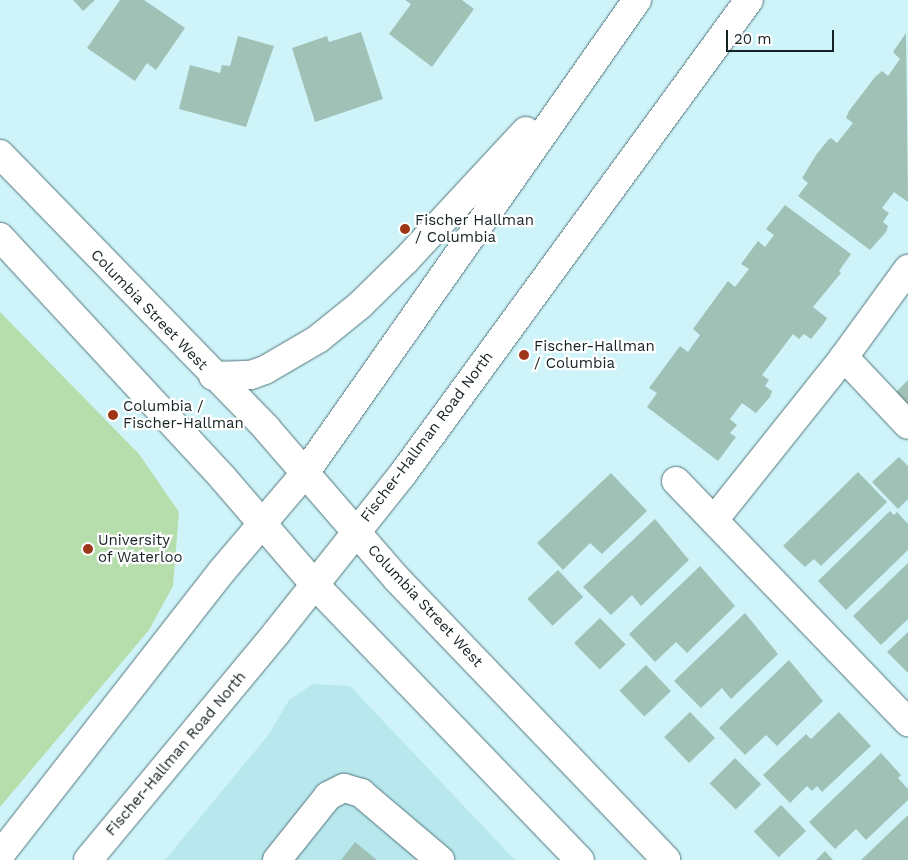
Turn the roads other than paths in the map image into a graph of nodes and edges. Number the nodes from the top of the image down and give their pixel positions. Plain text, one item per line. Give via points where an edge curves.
1 (637, 0) edge
2 (749, 0) edge
3 (596, 56) junction
4 (0, 154) edge
5 (0, 237) edge
6 (908, 270) edge
7 (844, 357) junction
8 (213, 376) junction
9 (908, 425) edge
10 (305, 472) junction
11 (676, 481) dead end
12 (714, 520) junction
13 (263, 525) junction
14 (356, 530) junction
15 (315, 585) junction
16 (908, 722) edge
17 (0, 855) edge
18 (88, 860) edge
19 (277, 860) edge
20 (440, 860) edge
21 (580, 860) edge
22 (666, 860) edge

1 - 3 main road
2 - 14 main road, Fischer-Hallman Road North via 402,474
3 - 8 main road via 360,305 282,363 251,375
3 - 10 main road
4 - 8 main road, Columbia Street West
5 - 13 main road
6 - 7 main road
7 - 9 main road
7 - 12 main road
8 - 10 main road, Columbia Street West
10 - 13 main road
10 - 14 main road, Columbia Street West
11 - 12 main road
12 - 16 main road
13 - 15 main road
13 - 17 main road via 222,571
14 - 15 main road, Fischer-Hallman Road North
14 - 22 main road, Columbia Street West via 397,579
15 - 18 main road, Fischer-Hallman Road North
15 - 21 main road
19 - 20 main road via 328,796 344,788 361,793

